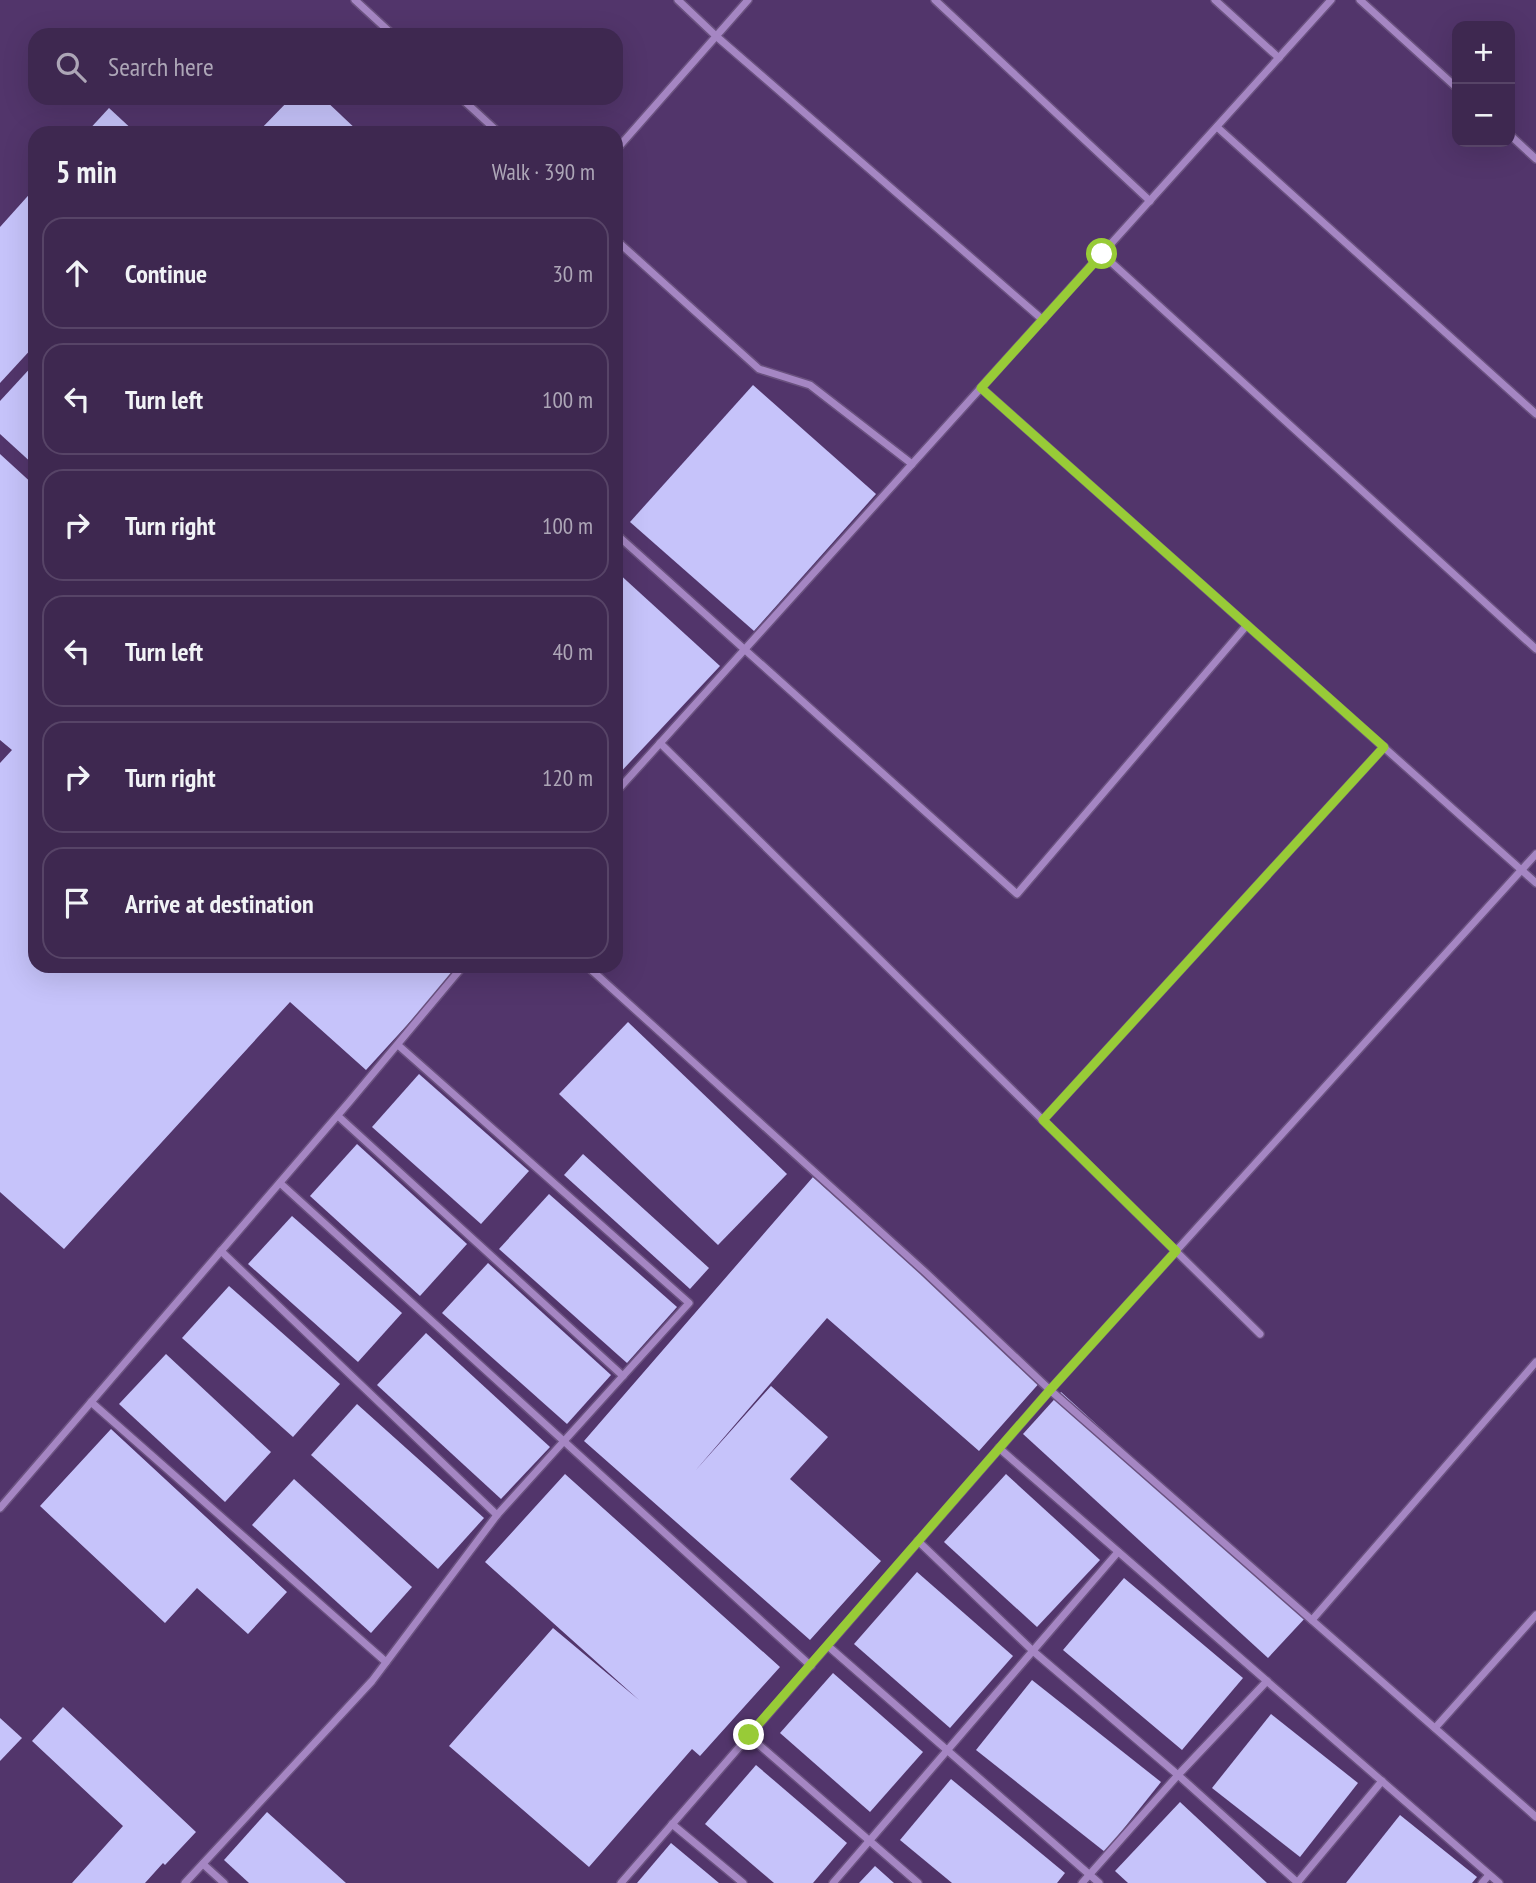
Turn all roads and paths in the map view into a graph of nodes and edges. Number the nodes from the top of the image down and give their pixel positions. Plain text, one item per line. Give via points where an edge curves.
1 (355, 0) edge
2 (678, 0) edge
3 (748, 0) edge
4 (935, 0) edge
5 (1215, 0) edge
6 (1331, 0) edge
7 (1360, 0) edge
8 (385, 28) edge
9 (716, 36) junction
10 (1279, 58) junction
11 (1453, 84) edge
12 (469, 105) edge
13 (491, 126) edge
14 (1217, 127) junction
15 (1515, 140) edge
16 (623, 142) edge
17 (1536, 159) edge
18 (1150, 201) junction
19 (623, 246) edge
20 (1102, 254) junction
21 (1043, 320) junction
22 (981, 388) junction
23 (1536, 414) edge
24 (912, 464) junction
25 (623, 540) edge
26 (1247, 625) junction
27 (746, 648) junction
28 (1536, 649) edge
29 (660, 743) junction
30 (1384, 747) junction
31 (623, 784) edge
32 (1536, 854) edge
33 (1522, 870) junction
34 (1536, 883) edge
35 (457, 973) edge
36 (595, 973) edge
37 (398, 1045) junction
38 (338, 1116) junction
39 (1043, 1120) junction
40 (280, 1184) junction
41 (221, 1251) junction
42 (1176, 1251) junction
43 (1260, 1334) dead end
44 (1536, 1362) edge
45 (623, 1376) junction
46 (1050, 1390) junction
47 (91, 1402) junction
48 (564, 1441) junction
49 (999, 1448) junction
50 (0, 1508) edge
51 (497, 1515) junction
52 (918, 1541) junction
53 (1118, 1552) junction
54 (1536, 1615) edge
55 (1312, 1620) junction
56 (828, 1646) junction
57 (1033, 1651) junction
58 (386, 1662) junction
59 (811, 1666) junction
60 (1267, 1681) junction
61 (1435, 1728) junction
62 (749, 1735) junction
63 (948, 1750) junction
64 (1178, 1775) junction
65 (1382, 1781) junction
66 (1536, 1816) edge
67 (673, 1824) junction
68 (870, 1841) junction
69 (203, 1864) junction
70 (1090, 1875) junction
71 (1489, 1875) junction
72 (185, 1883) edge
73 (224, 1883) edge
74 (621, 1883) edge
75 (743, 1883) edge
76 (833, 1883) edge
77 (918, 1883) edge
78 (1082, 1883) edge
79 (1099, 1883) edge
80 (1297, 1883) edge
81 (1482, 1883) edge
82 (1499, 1883) edge

1 - 8 street
2 - 9 street
3 - 9 street
4 - 18 street
5 - 10 street
6 - 10 street
7 - 11 street
9 - 16 street
9 - 21 street
10 - 14 street
12 - 13 street
14 - 18 street
14 - 23 street
15 - 17 street
18 - 20 street
19 - 24 street via 759,369 810,385
20 - 21 street
20 - 28 street
21 - 22 street
22 - 24 street
22 - 26 street
24 - 27 street
25 - 27 street
26 - 27 street via 1017,894
26 - 30 street
27 - 29 street
29 - 31 street
29 - 39 street
30 - 33 street
30 - 39 street
32 - 33 street
33 - 34 street
33 - 42 street
35 - 37 street
36 - 46 street
37 - 38 street
37 - 45 street via 689,1303
38 - 40 street
38 - 45 street
39 - 42 street
40 - 41 street
40 - 48 street
41 - 47 street
41 - 51 street
42 - 43 street
42 - 46 street
44 - 55 street
45 - 48 street
46 - 49 street
46 - 55 street
47 - 50 street
47 - 58 street
48 - 51 street
48 - 59 street
49 - 52 street
49 - 53 street
51 - 58 street
52 - 56 street
52 - 57 street
53 - 57 street
53 - 60 street
54 - 61 street
55 - 61 street
56 - 59 street
56 - 63 street
57 - 63 street
57 - 64 street
58 - 69 street
59 - 62 street
60 - 64 street
60 - 65 street
61 - 66 street
62 - 67 street
62 - 68 street
63 - 68 street
63 - 70 street
64 - 70 street
64 - 80 street
65 - 71 street
65 - 80 street
67 - 74 street
67 - 75 street
68 - 76 street
68 - 77 street
69 - 72 street
69 - 73 street
70 - 78 street
70 - 79 street
71 - 81 street
71 - 82 street

